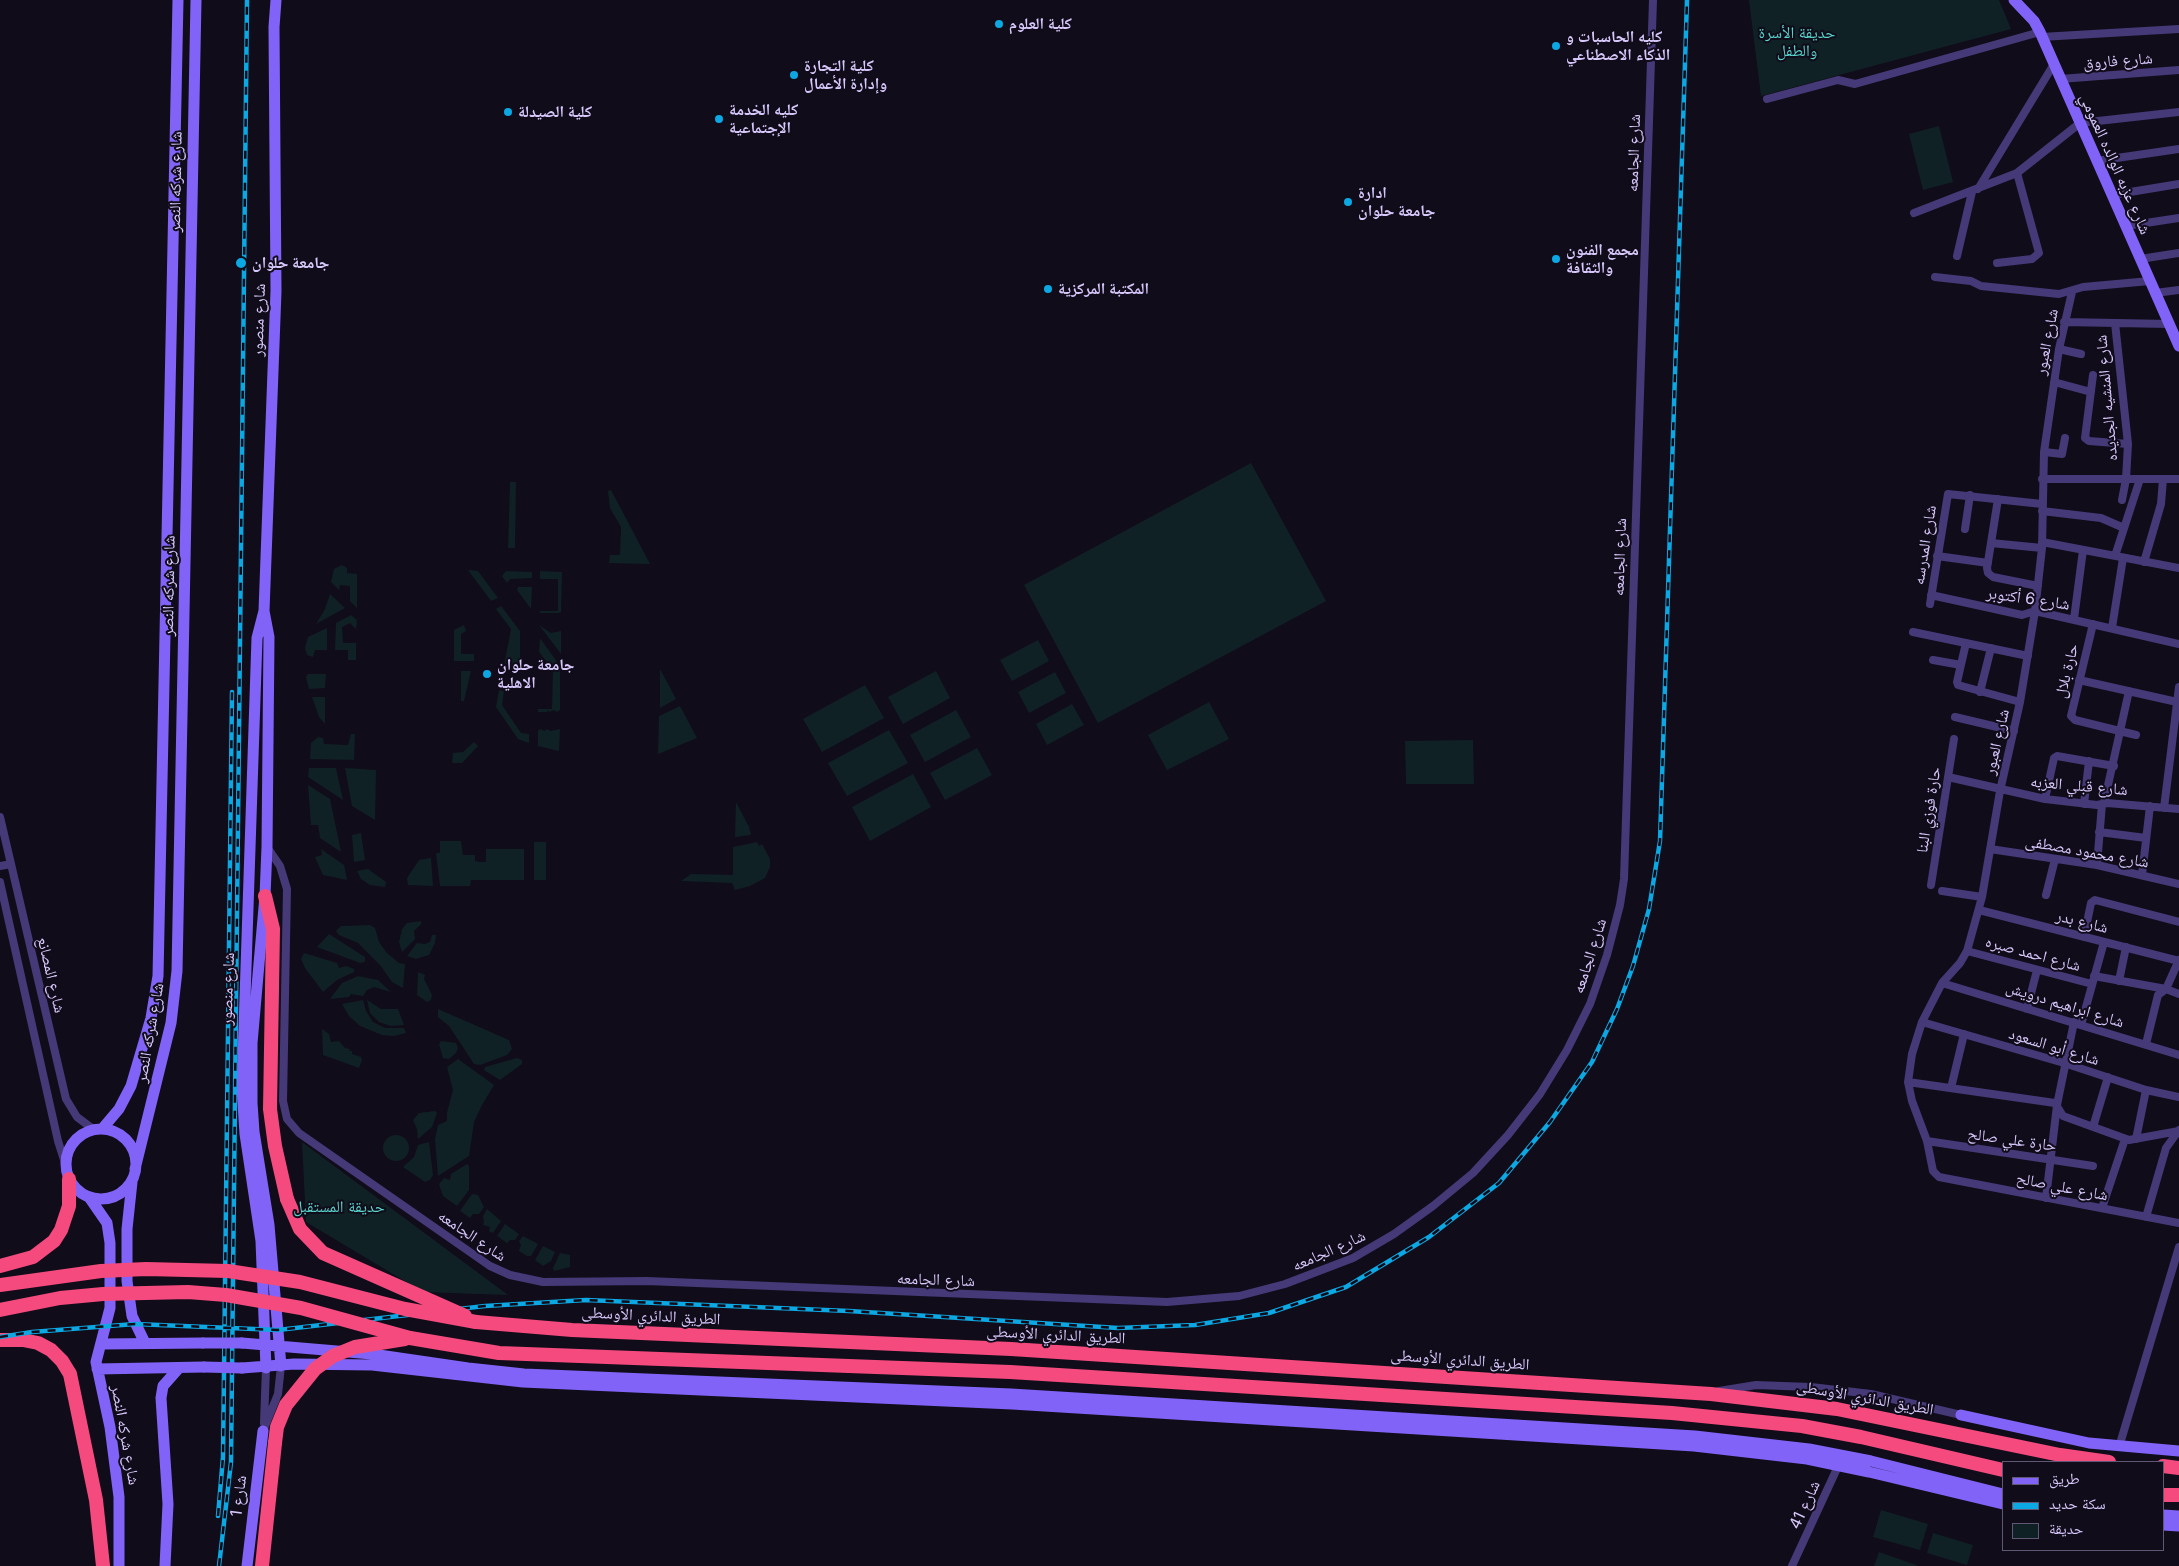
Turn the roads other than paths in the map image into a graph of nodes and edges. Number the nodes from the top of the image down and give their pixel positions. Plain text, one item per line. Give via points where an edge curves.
1 (178, 0) edge
2 (196, 0) edge
3 (276, 0) edge
4 (1653, 0) edge
5 (2014, 0) edge
6 (2179, 29) edge
7 (2041, 35) junction
8 (2054, 64) junction
9 (2179, 70) edge
10 (2060, 79) junction
11 (1767, 99) dead end
12 (2179, 112) edge
13 (2080, 123) junction
14 (2179, 149) edge
15 (2096, 161) junction
16 (2017, 173) junction
17 (2179, 184) edge
18 (1975, 190) junction
19 (2112, 195) junction
20 (1914, 213) dead end
21 (2179, 218) edge
22 (2126, 226) junction
23 (2179, 253) edge
24 (1957, 256) dead end
25 (2140, 259) junction
26 (1997, 263) dead end
27 (1935, 277) dead end
28 (2150, 281) junction
29 (2179, 290) edge
30 (2072, 292) junction
31 (2155, 293) junction
32 (2064, 322) junction
33 (2115, 323) junction
34 (2173, 326) edge
35 (2179, 346) edge
36 (2059, 349) junction
37 (2081, 354) dead end
38 (2093, 375) dead end
39 (2054, 382) junction
40 (2091, 392) junction
41 (2065, 438) dead end
42 (2128, 444) junction
43 (2044, 452) junction
44 (2126, 479) junction
45 (2140, 479) junction
46 (2163, 479) junction
47 (2179, 479) edge
48 (2042, 480) junction
49 (1970, 496) junction
50 (1998, 499) junction
51 (2122, 500) dead end
52 (2042, 508) junction
53 (2124, 528) junction
54 (1965, 529) dead end
55 (1991, 543) junction
56 (2042, 545) junction
57 (2083, 550) junction
58 (1937, 556) junction
59 (2119, 557) junction
60 (2144, 562) junction
61 (1988, 563) junction
62 (2179, 568) edge
63 (2038, 586) junction
64 (1931, 599) joint
65 (264, 611) junction
66 (2035, 611) junction
67 (2074, 619) junction
68 (2093, 624) junction
69 (2112, 628) junction
70 (1913, 632) dead end
71 (1966, 643) junction
72 (2179, 644) edge
73 (1991, 648) junction
74 (2028, 656) junction
75 (1933, 660) dead end
76 (1961, 665) junction
77 (2079, 680) junction
78 (2179, 687) edge
79 (2129, 691) junction
80 (1980, 692) junction
81 (2020, 702) junction
82 (2178, 705) edge
83 (1955, 717) dead end
84 (2014, 731) junction
85 (2121, 731) junction
86 (2136, 734) dead end
87 (1954, 739) dead end
88 (2089, 761) junction
89 (2114, 766) junction
90 (1948, 777) junction
91 (2000, 791) junction
92 (2045, 799) junction
93 (2084, 804) junction
94 (2103, 804) junction
95 (2150, 806) junction
96 (2164, 808) junction
97 (2179, 809) edge
98 (0, 817) edge
99 (2099, 832) junction
100 (2146, 838) junction
101 (266, 847) junction
102 (1990, 849) junction
103 (2055, 859) junction
104 (11, 864) junction
105 (2097, 865) junction
106 (0, 866) edge
107 (2142, 876) junction
108 (0, 882) edge
109 (1931, 884) dead end
110 (2179, 884) edge
111 (1942, 891) dead end
112 (2046, 895) dead end
113 (265, 896) junction
114 (1982, 897) junction
115 (1979, 910) junction
116 (2179, 922) edge
117 (2084, 937) junction
118 (2104, 942) junction
119 (2126, 947) junction
120 (1967, 951) junction
121 (2179, 961) edge
122 (2037, 970) junction
123 (2094, 976) junction
124 (2119, 980) junction
125 (1942, 983) junction
126 (2092, 984) junction
127 (2166, 989) junction
128 (2179, 994) edge
129 (2027, 1009) junction
130 (1922, 1022) junction
131 (2077, 1024) junction
132 (1964, 1034) junction
133 (2146, 1044) junction
134 (2179, 1055) edge
135 (2064, 1063) junction
136 (2108, 1077) junction
137 (1908, 1082) junction
138 (1951, 1088) junction
139 (2146, 1090) junction
140 (2179, 1097) edge
141 (2057, 1105) junction
142 (2093, 1127) junction
143 (98, 1129) junction
144 (2179, 1130) edge
145 (2125, 1139) junction
146 (2136, 1139) junction
147 (1927, 1141) junction
148 (2050, 1160) junction
149 (2093, 1166) dead end
150 (136, 1169) junction
151 (67, 1173) junction
152 (1939, 1178) joint
153 (132, 1182) junction
154 (89, 1197) junction
155 (2046, 1198) junction
156 (2102, 1208) junction
157 (2146, 1217) junction
158 (2179, 1223) edge
159 (2179, 1247) edge
160 (0, 1266) edge
161 (0, 1285) edge
162 (0, 1310) edge
163 (476, 1322) junction
164 (410, 1338) junction
165 (0, 1340) edge
166 (145, 1343) junction
167 (102, 1344) junction
168 (265, 1346) junction
169 (278, 1346) junction
170 (281, 1366) junction
171 (179, 1368) junction
172 (266, 1368) junction
173 (97, 1369) junction
174 (1711, 1394) junction
175 (1961, 1415) joint
176 (263, 1430) junction
177 (2119, 1447) junction
178 (2179, 1451) edge
179 (1841, 1460) junction
180 (2103, 1461) edge
181 (2164, 1466) edge
182 (2179, 1468) edge
183 (2002, 1470) edge
184 (2002, 1494) edge
185 (2164, 1494) edge
186 (2179, 1495) edge
187 (2002, 1504) edge
188 (2164, 1515) edge
189 (2179, 1516) edge
190 (2164, 1525) edge
191 (2179, 1526) edge
192 (104, 1566) edge
193 (120, 1566) edge
194 (165, 1566) edge
195 (247, 1566) edge
196 (262, 1566) edge
197 (1792, 1566) edge

1 - 143 street, شارع شركه النصر via 158,976 151,1018 131,1086 119,1109
2 - 150 street, شارع شركه النصر via 177,971 171,1024
3 - 65 street, شارع منصور via 276,281
4 - 101 street, شارع الجامعه via 1624,879 1620,905 1590,1004 1540,1094 1472,1173 1414,1221 1381,1243 1331,1268 1286,1284 1239,1296 1167,1302 638,1280 543,1282 510,1276 490,1266 299,1134 287,1119 283,1101 287,889 280,866
5 - 7 street, شارع عزبه الوالده العمومي via 2034,21
6 - 7 street
7 - 8 street, شارع عزبه الوالده العمومي
7 - 11 street via 1855,84 1838,80
8 - 10 street, شارع عزبه الوالده العمومي
8 - 18 street
9 - 10 street, شارع فاروق
10 - 13 street, شارع عزبه الوالده العمومي
12 - 13 street
13 - 15 street, شارع عزبه الوالده العمومي
13 - 16 street
14 - 15 street
15 - 19 street, شارع عزبه الوالده العمومي
16 - 18 street
16 - 26 street via 2039,253 2032,259
17 - 19 street
18 - 20 street
18 - 24 street
19 - 22 street, شارع عزبه الوالده العمومي
21 - 22 street
22 - 25 street, شارع عزبه الوالده العمومي
23 - 25 street
25 - 28 street, شارع عزبه الوالده العمومي
27 - 30 street via 1971,281 1981,286 2059,294
28 - 30 street via 2083,287
28 - 31 street, شارع عزبه الوالده العمومي
29 - 31 street
30 - 32 street, شارع العبور
31 - 34 street, شارع عزبه الوالده العمومي
32 - 33 street
32 - 36 street, شارع العبور
33 - 34 street
33 - 42 street, شارع المنشيه الجديده
34 - 35 street, شارع عزبه الوالده العمومي
36 - 37 street
36 - 39 street, شارع العبور
38 - 40 street
39 - 40 street
39 - 43 street, شارع العبور
40 - 42 street via 2086,439
41 - 43 street via 2062,454
42 - 44 street, شارع المنشيه الجديده
43 - 48 street, شارع العبور
44 - 45 street
44 - 48 street
44 - 51 street, شارع المنشيه الجديده
45 - 46 street
45 - 53 street
46 - 47 street
46 - 60 street via 2161,504
48 - 52 street, شارع العبور
49 - 50 street, شارع المدرسه
49 - 54 street
49 - 58 street, شارع المدرسه via 1951,493 1946,497
50 - 52 street, شارع المدرسه
50 - 55 street
52 - 53 street, شارع المدرسه via 2101,518
52 - 56 street, شارع العبور
53 - 59 street
55 - 56 street
55 - 61 street
56 - 57 street
56 - 63 street, شارع العبور
57 - 59 street
57 - 67 street
58 - 61 street
58 - 64 street, شارع المدرسه
59 - 60 street
59 - 69 street
60 - 62 street
61 - 63 street via 1988,571 1993,577
63 - 66 street, شارع العبور
64 - 66 street, شارع 6 أكتوبر via 2022,615
65 - 101 street, شارع منصور via 269,637
65 - 168 street, شارع منصور via 257,638 242,1088 245,1134 259,1218
66 - 67 street, شارع 6 أكتوبر
66 - 74 street, شارع العبور
67 - 68 street, شارع 6 أكتوبر
68 - 69 street, شارع 6 أكتوبر
68 - 77 street, حارة بلال
69 - 72 street, شارع 6 أكتوبر
70 - 71 street
71 - 73 street
71 - 76 street
73 - 74 street
73 - 80 street
74 - 81 street, شارع العبور
75 - 76 street
76 - 80 street via 1958,685
77 - 79 street
77 - 85 street, حارة بلال via 2070,714 2072,718
78 - 82 street
79 - 82 street
79 - 85 street
80 - 81 street
81 - 84 street, شارع العبور
82 - 96 street
83 - 84 street
84 - 91 street, شارع العبور
85 - 86 street, حارة بلال
85 - 89 street
87 - 90 street, حارة فوزي البنا
88 - 89 street
88 - 92 street via 2056,756
88 - 93 street
89 - 94 street via 2109,774
90 - 91 street, شارع قبلي العزبه
90 - 109 street, حارة فوزي البنا
91 - 92 street, شارع قبلي العزبه
91 - 102 street, شارع العبور
92 - 93 street, شارع قبلي العزبه
93 - 94 street, شارع قبلي العزبه
94 - 95 street, شارع قبلي العزبه
94 - 99 street
95 - 96 street, شارع قبلي العزبه
95 - 100 street
96 - 97 street, شارع قبلي العزبه
98 - 104 street, شارع المصانع
99 - 100 street
99 - 105 street
100 - 107 street
101 - 113 street, شارع منصور
102 - 103 street, شارع محمود مصطفى
102 - 114 street, شارع العبور
103 - 105 street, شارع محمود مصطفى
103 - 112 street
104 - 106 street
104 - 143 street, شارع المصانع via 66,1099 78,1117
105 - 107 street, شارع محمود مصطفى
107 - 110 street, شارع محمود مصطفى
108 - 151 street, شارع المصانع
111 - 114 street
113 - 163 highway, bridge via 273,929 270,1109 287,1199 300,1229 323,1252
113 - 169 street, شارع منصور via 252,1043 252,1103 269,1225
114 - 115 street, شارع العبور
115 - 117 street, شارع بدر
115 - 120 street, شارع العبور
116 - 117 street via 2095,900 2090,903
117 - 118 street, شارع بدر
118 - 119 street, شارع بدر
118 - 123 street
119 - 121 street, شارع بدر
119 - 124 street
120 - 122 street, شارع احمد صبره
120 - 125 street, شارع العبور
121 - 127 street
122 - 126 street, شارع احمد صبره
122 - 129 street
123 - 124 street
123 - 126 street
124 - 127 street
125 - 129 street, شارع ابراهيم درويش
125 - 130 street, شارع العبور
126 - 131 street
127 - 128 street
127 - 133 street via 2158,995
129 - 131 street, شارع ابراهيم درويش
130 - 132 street, شارع أبو السعود
130 - 137 street, شارع العبور
131 - 133 street, شارع ابراهيم درويش
131 - 135 street
132 - 135 street, شارع أبو السعود
132 - 138 street
133 - 134 street, شارع ابراهيم درويش
135 - 136 street, شارع أبو السعود
135 - 141 street
136 - 139 street, شارع أبو السعود
136 - 142 street
137 - 138 street
137 - 147 street, شارع العبور
138 - 141 street
139 - 140 street, شارع أبو السعود
139 - 146 street
141 - 142 street via 2063,1116
141 - 148 street
142 - 145 street
143 - 150 street via 120,1135 130,1144
143 - 151 street via 82,1134 72,1143 67,1154
144 - 146 street
144 - 157 street via 2166,1148
145 - 146 street
145 - 156 street
147 - 148 street, حارة علي صالح
147 - 152 street, شارع العبور via 1933,1171
148 - 149 street, حارة علي صالح
148 - 155 street
150 - 153 street
151 - 154 street via 78,1190
151 - 160 highway via 70,1193 66,1218 54,1241 33,1257
152 - 155 street, شارع علي صالح
153 - 154 street via 110,1198
153 - 166 street via 127,1230 127,1281 132,1316
154 - 167 street, شارع شركه النصر via 106,1223 110,1243 110,1308
155 - 156 street, شارع علي صالح
156 - 157 street, شارع علي صالح
157 - 158 street, شارع علي صالح
159 - 177 street
161 - 163 highway, الطريق الدائري الأوسطى, bridge via 101,1271 228,1271 300,1282 406,1309
162 - 164 highway, bridge via 60,1298 188,1292 264,1300
163 - 174 highway, الطريق الدائري الأوسطى via 572,1330 1021,1350
164 - 183 highway via 499,1353 1010,1372 1672,1413 1817,1429
164 - 196 highway, bridge via 355,1347 333,1356 315,1368 286,1405 277,1427
165 - 192 highway via 38,1343 51,1350 70,1374 100,1523
166 - 167 street
166 - 168 street, bridge
167 - 173 street, شارع شركه النصر
168 - 169 street
168 - 172 street, شارع منصور
169 - 170 street, شارع منصور
169 - 179 street via 372,1354 524,1374 1011,1394 1626,1431 1750,1441
170 - 172 street
170 - 176 street, شارع 1 via 278,1394
170 - 179 street via 372,1364 524,1382 1022,1405 1637,1442
171 - 172 street, bridge
171 - 173 street
171 - 194 street, شارع شركه النصر via 167,1380 161,1398 168,1497
172 - 176 street, شارع 1
173 - 193 street, شارع شركه النصر via 110,1427 119,1498
174 - 175 street via 1733,1387 1756,1385 1811,1387 1871,1394
174 - 180 highway, الطريق الدائري الأوسطى via 1837,1409
175 - 177 street
176 - 195 street, شارع 1
177 - 178 street
179 - 184 street
179 - 187 street
179 - 197 street, شارع 41
181 - 182 highway
185 - 186 highway
188 - 189 street
190 - 191 street

